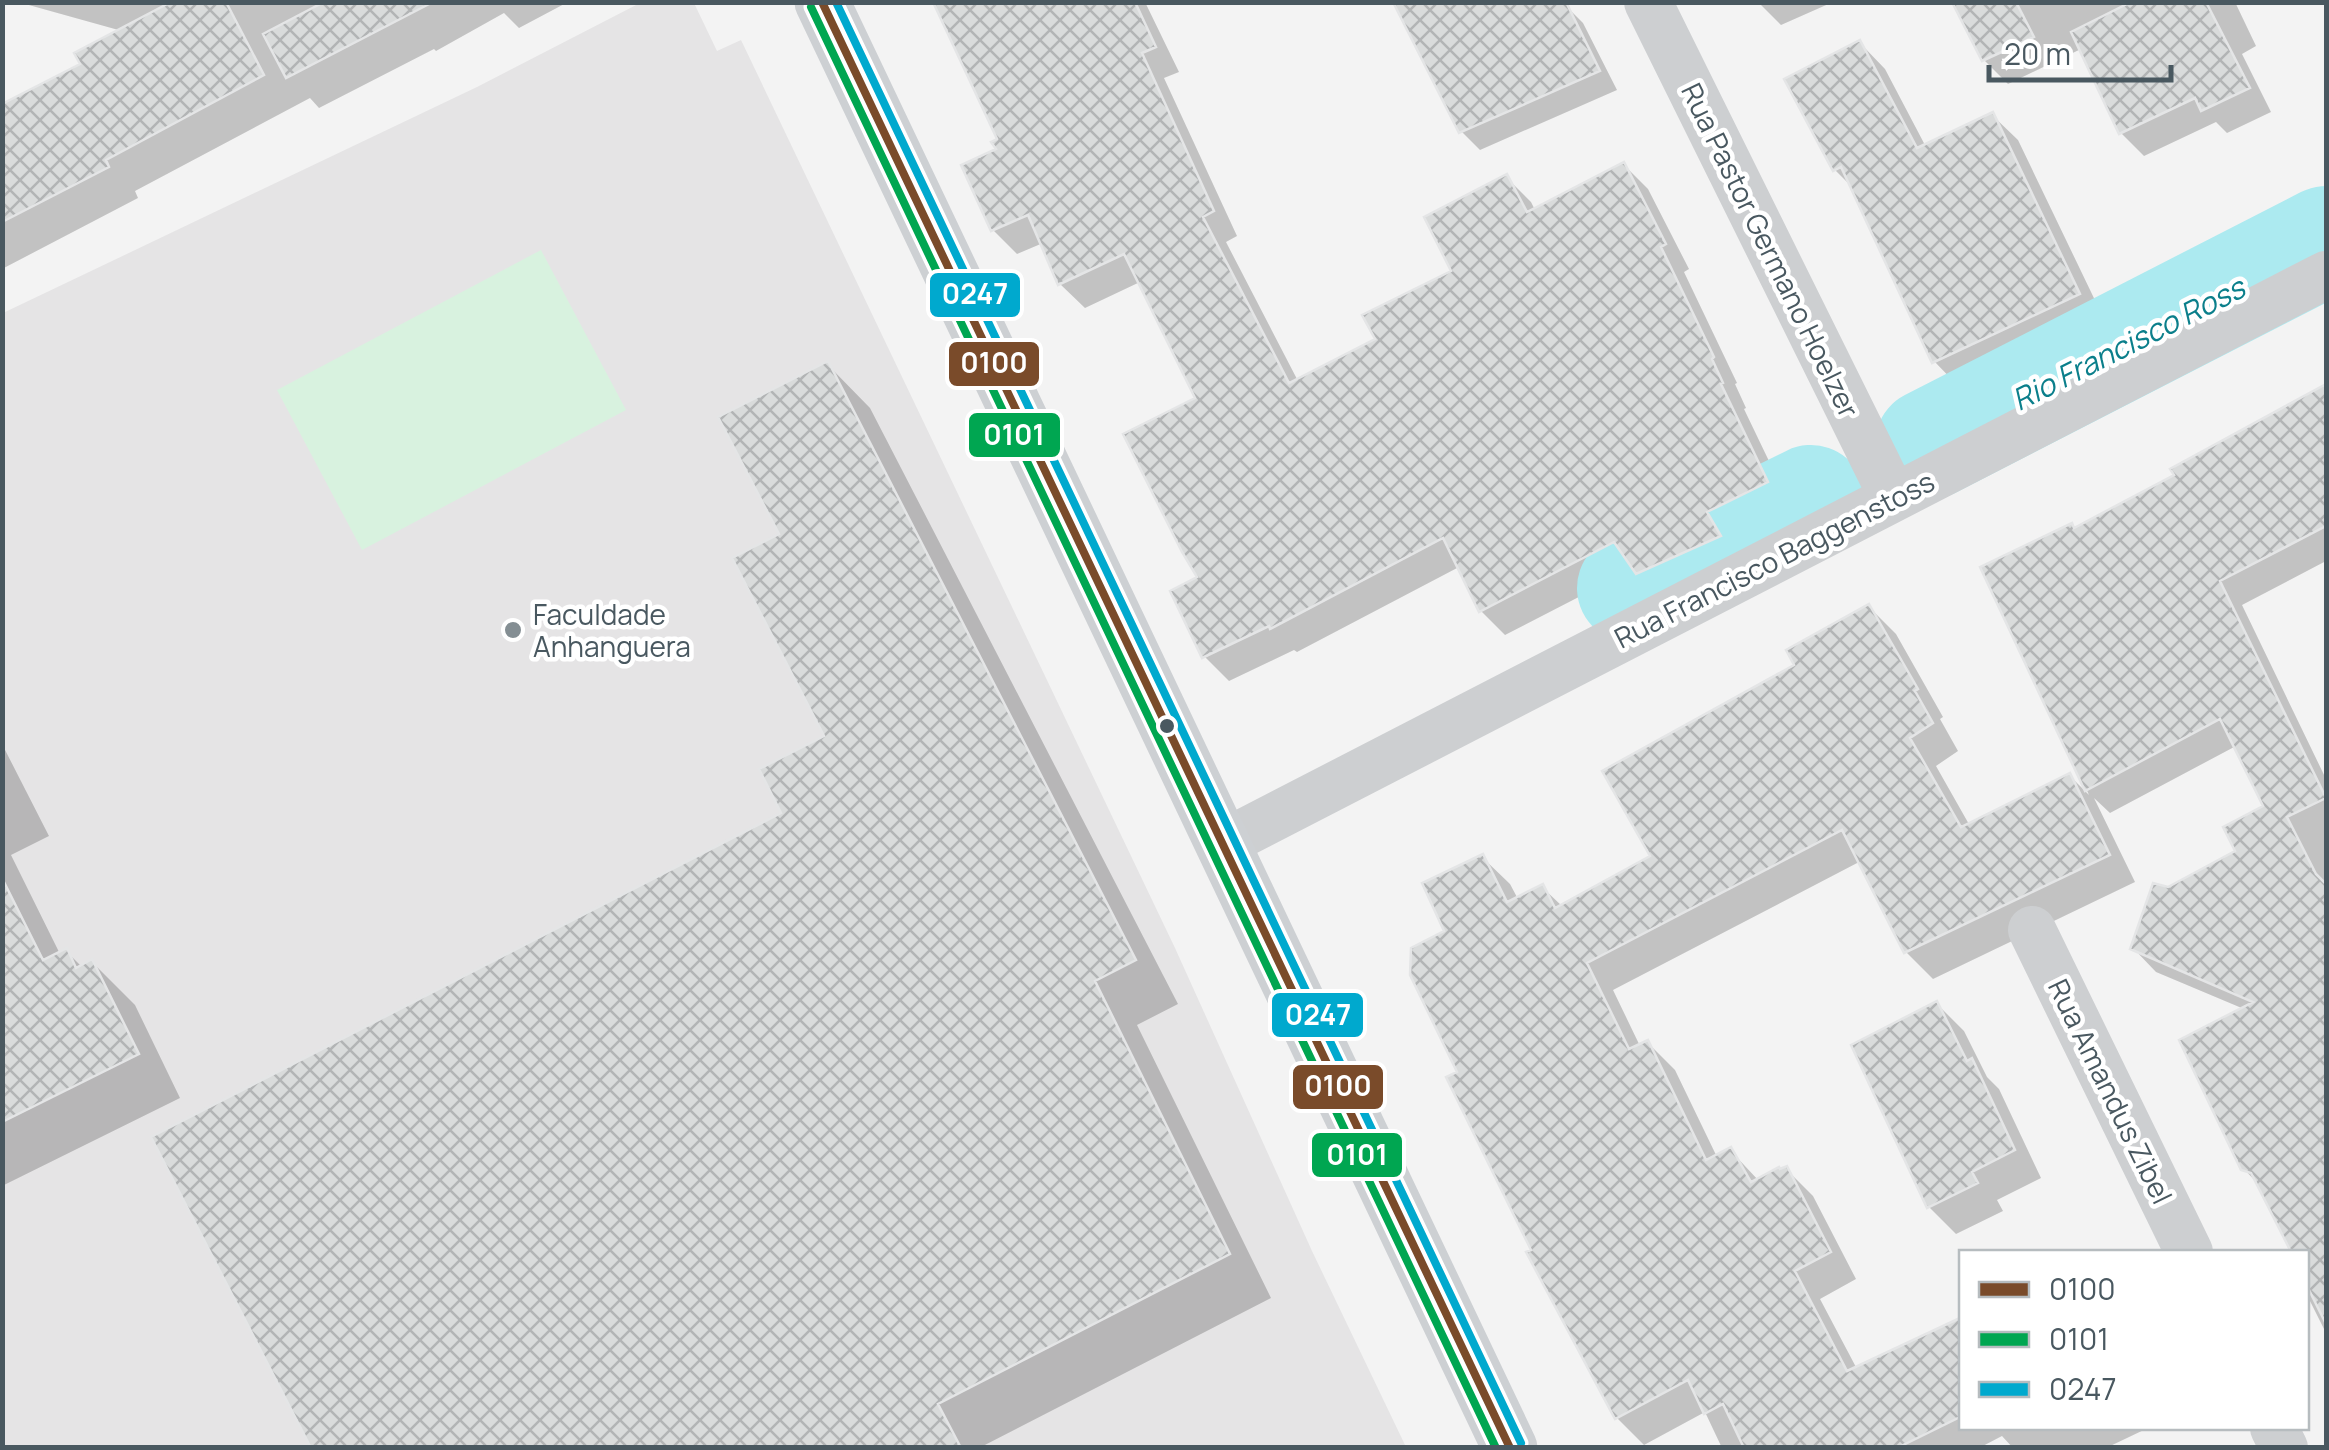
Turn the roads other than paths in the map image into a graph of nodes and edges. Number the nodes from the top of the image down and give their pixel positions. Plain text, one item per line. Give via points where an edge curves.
1 (822, 2) edge
2 (1648, 2) edge
3 (2326, 274) edge
4 (1893, 497) junction
5 (1222, 844) junction
6 (2032, 930) dead end
7 (2188, 1250) edge
8 (1510, 1448) edge

1 - 5 main road
2 - 4 street, Rua Pastor Germano Hoelzer
3 - 4 street, Rua Francisco Baggenstoss
4 - 5 street, Rua Francisco Baggenstoss
5 - 8 main road
6 - 7 street, Rua Amandus Zibel

